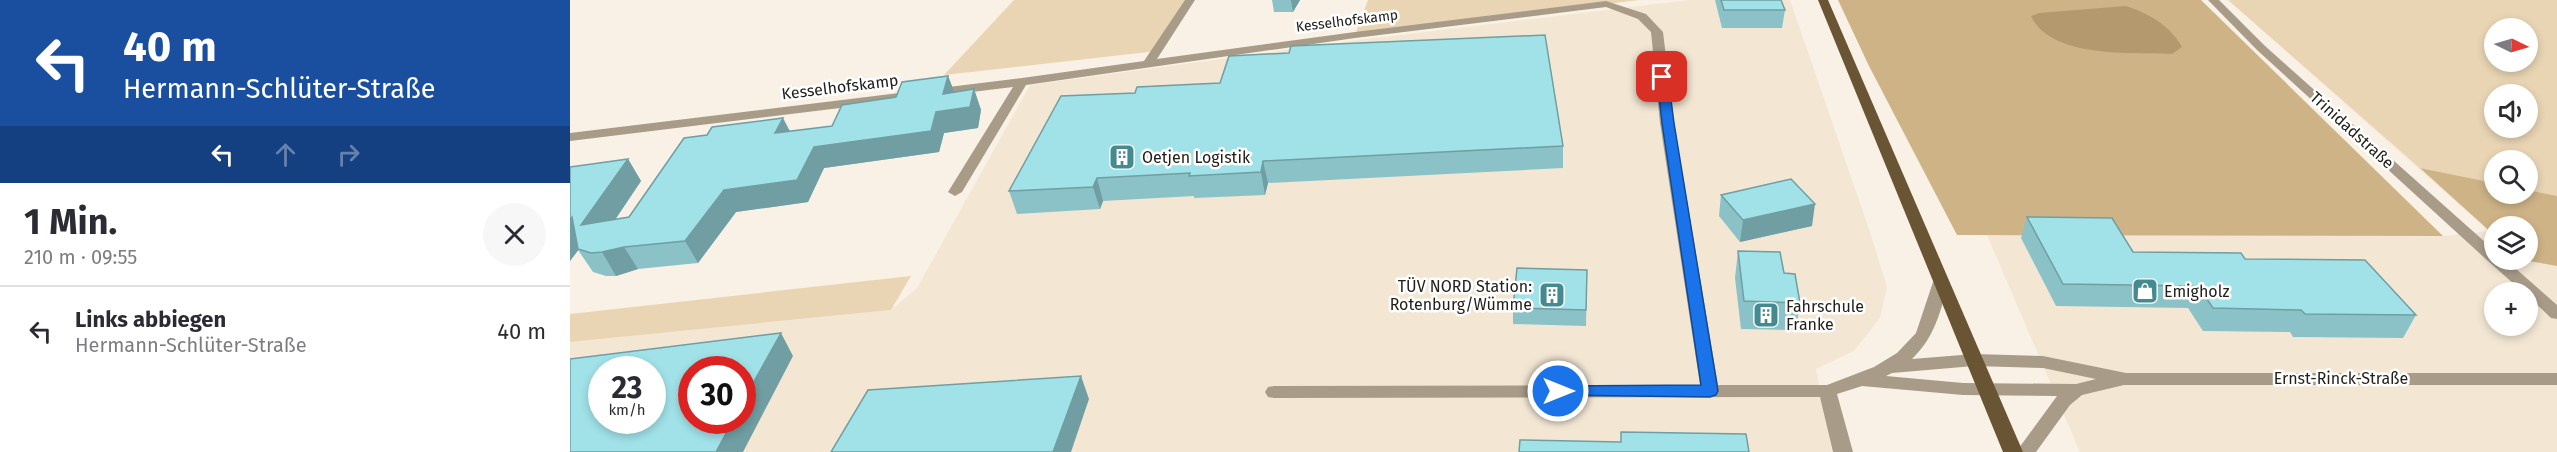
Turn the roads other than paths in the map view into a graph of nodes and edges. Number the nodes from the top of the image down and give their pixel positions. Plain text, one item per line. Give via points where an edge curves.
1 (1190, 0) edge
2 (1823, 0) edge
3 (2213, 0) edge
4 (1149, 63) junction
5 (1022, 82) junction
6 (570, 137) edge
7 (954, 192) dead end
8 (2484, 248) edge
9 (2508, 270) edge
10 (1941, 282) junction
11 (2557, 314) edge
12 (1974, 360) junction
13 (1892, 367) junction
14 (2126, 379) junction
15 (2557, 379) edge
16 (1863, 381) junction
17 (1986, 390) junction
18 (2076, 390) junction
19 (1710, 391) junction
20 (1827, 391) junction
21 (1274, 392) dead end
22 (1843, 452) edge
23 (2013, 452) edge
24 (2026, 452) edge

1 - 4 street
2 - 10 main road
3 - 8 street, Trinidadstraße
4 - 5 street, Kesselhofskamp
4 - 19 street, Kesselhofskamp via 1606,4 1649,19 1657,32
5 - 6 street, Kesselhofskamp
5 - 7 street
9 - 11 street, Trinidadstraße
10 - 12 main road
10 - 13 street via 1924,335
12 - 13 street, Ernst-Rinck-Straße
12 - 14 street, Ernst-Rinck-Straße via 2043,362
12 - 17 main road
13 - 16 street
14 - 15 street, Ernst-Rinck-Straße
14 - 18 street, Ernst-Rinck-Straße
16 - 17 street, Ernst-Rinck-Straße
16 - 20 street
17 - 18 street, Ernst-Rinck-Straße
17 - 23 main road
18 - 24 street via 2064,400
19 - 20 street
19 - 21 street
20 - 22 street

